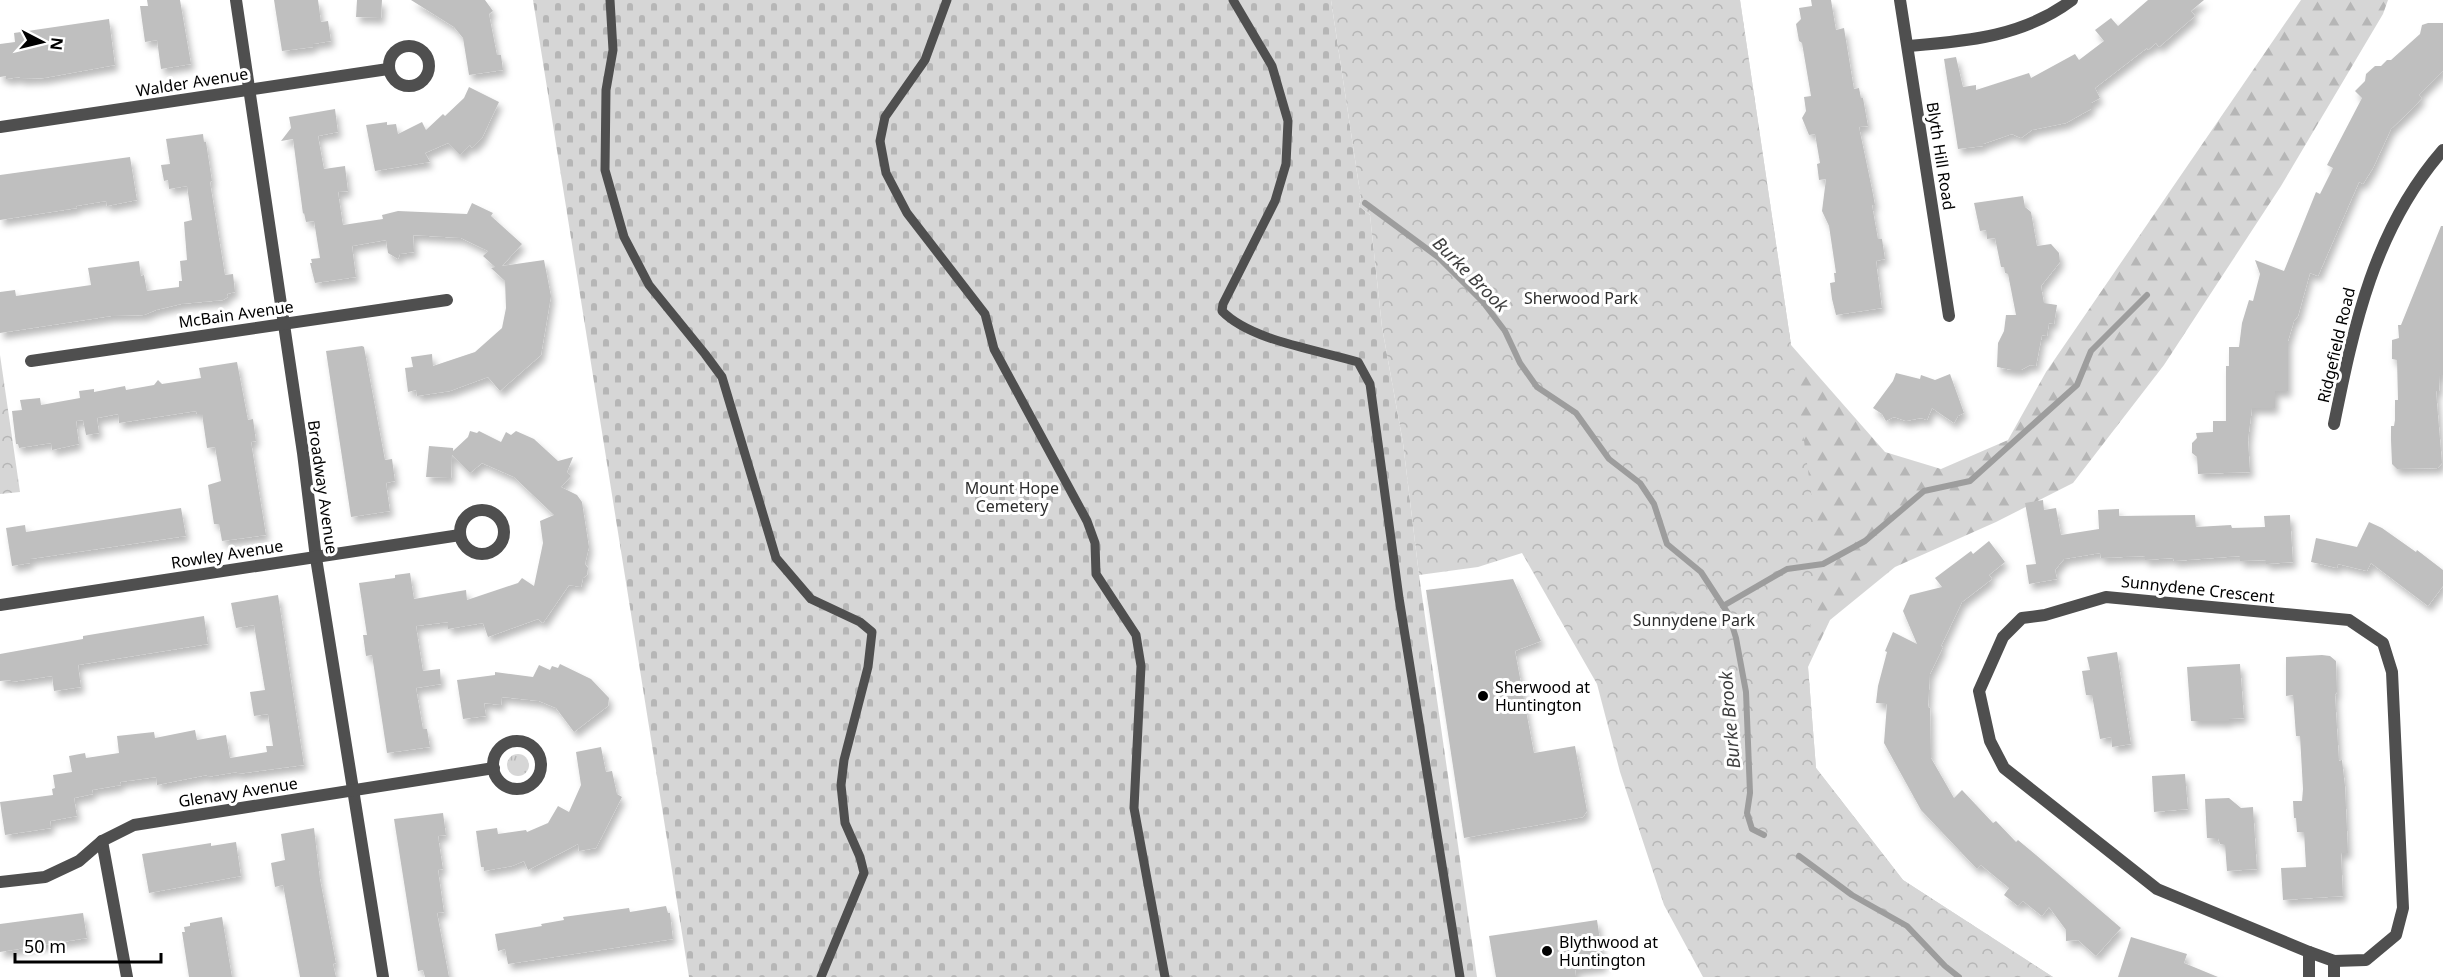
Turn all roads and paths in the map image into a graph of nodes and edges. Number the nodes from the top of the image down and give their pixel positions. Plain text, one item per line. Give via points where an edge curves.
1 (236, 0) edge
2 (610, 0) edge
3 (947, 0) edge
4 (1233, 0) edge
5 (1900, 0) edge
6 (2072, 0) edge
7 (1908, 46) junction
8 (388, 69) dead end
9 (250, 89) junction
10 (0, 127) edge
11 (2443, 150) edge
12 (447, 300) dead end
13 (1949, 316) dead end
14 (284, 323) junction
15 (31, 361) dead end
16 (2334, 424) dead end
17 (460, 535) dead end
18 (316, 558) junction
19 (0, 605) edge
20 (494, 768) dead end
21 (353, 790) junction
22 (102, 841) junction
23 (0, 882) edge
24 (2308, 952) junction
25 (2334, 961) junction
26 (127, 977) edge
27 (383, 977) edge
28 (821, 977) edge
29 (1165, 977) edge
30 (1460, 977) edge
31 (2309, 977) edge
32 (2334, 977) edge

1 - 9 street, Broadway Avenue
2 - 28 lane via 613,50 606,90 605,170 624,237 649,285 722,377 776,558 809,597 872,632 867,674 841,785 845,823 864,873
3 - 29 lane via 925,60 885,117 880,141 882,155 894,192 907,213 985,314 994,349 1087,521 1095,543 1096,574 1136,635 1141,666 1134,808
4 - 30 lane via 1272,66 1288,121 1286,164 1275,201 1222,311 1250,329 1296,347 1358,362 1370,384 1399,598
5 - 7 street, Blyth Hill Road
6 - 7 street via 2029,26 2011,32
7 - 13 street, Blyth Hill Road
8 - 9 street, Walder Avenue
9 - 10 street, Walder Avenue
9 - 14 street, Broadway Avenue
11 - 16 street, Ridgefield Road via 2409,197 2366,286
12 - 14 street, McBain Avenue
14 - 15 street, McBain Avenue
14 - 18 street, Broadway Avenue
17 - 18 street, Rowley Avenue
18 - 19 street, Rowley Avenue
18 - 21 street, Broadway Avenue
20 - 21 street, Glenavy Avenue
21 - 22 street, Glenavy Avenue via 134,825
21 - 27 street, Broadway Avenue
22 - 23 street, Glenavy Avenue via 79,861 45,877
22 - 26 street
24 - 25 street, Sunnydene Crescent
24 - 25 street, Sunnydene Crescent via 2157,889 2004,768 1990,741 1979,691 2003,637 2022,618 2106,597 2349,620 2383,643 2392,672 2403,908 2396,935 2366,960
24 - 31 street
25 - 32 street

